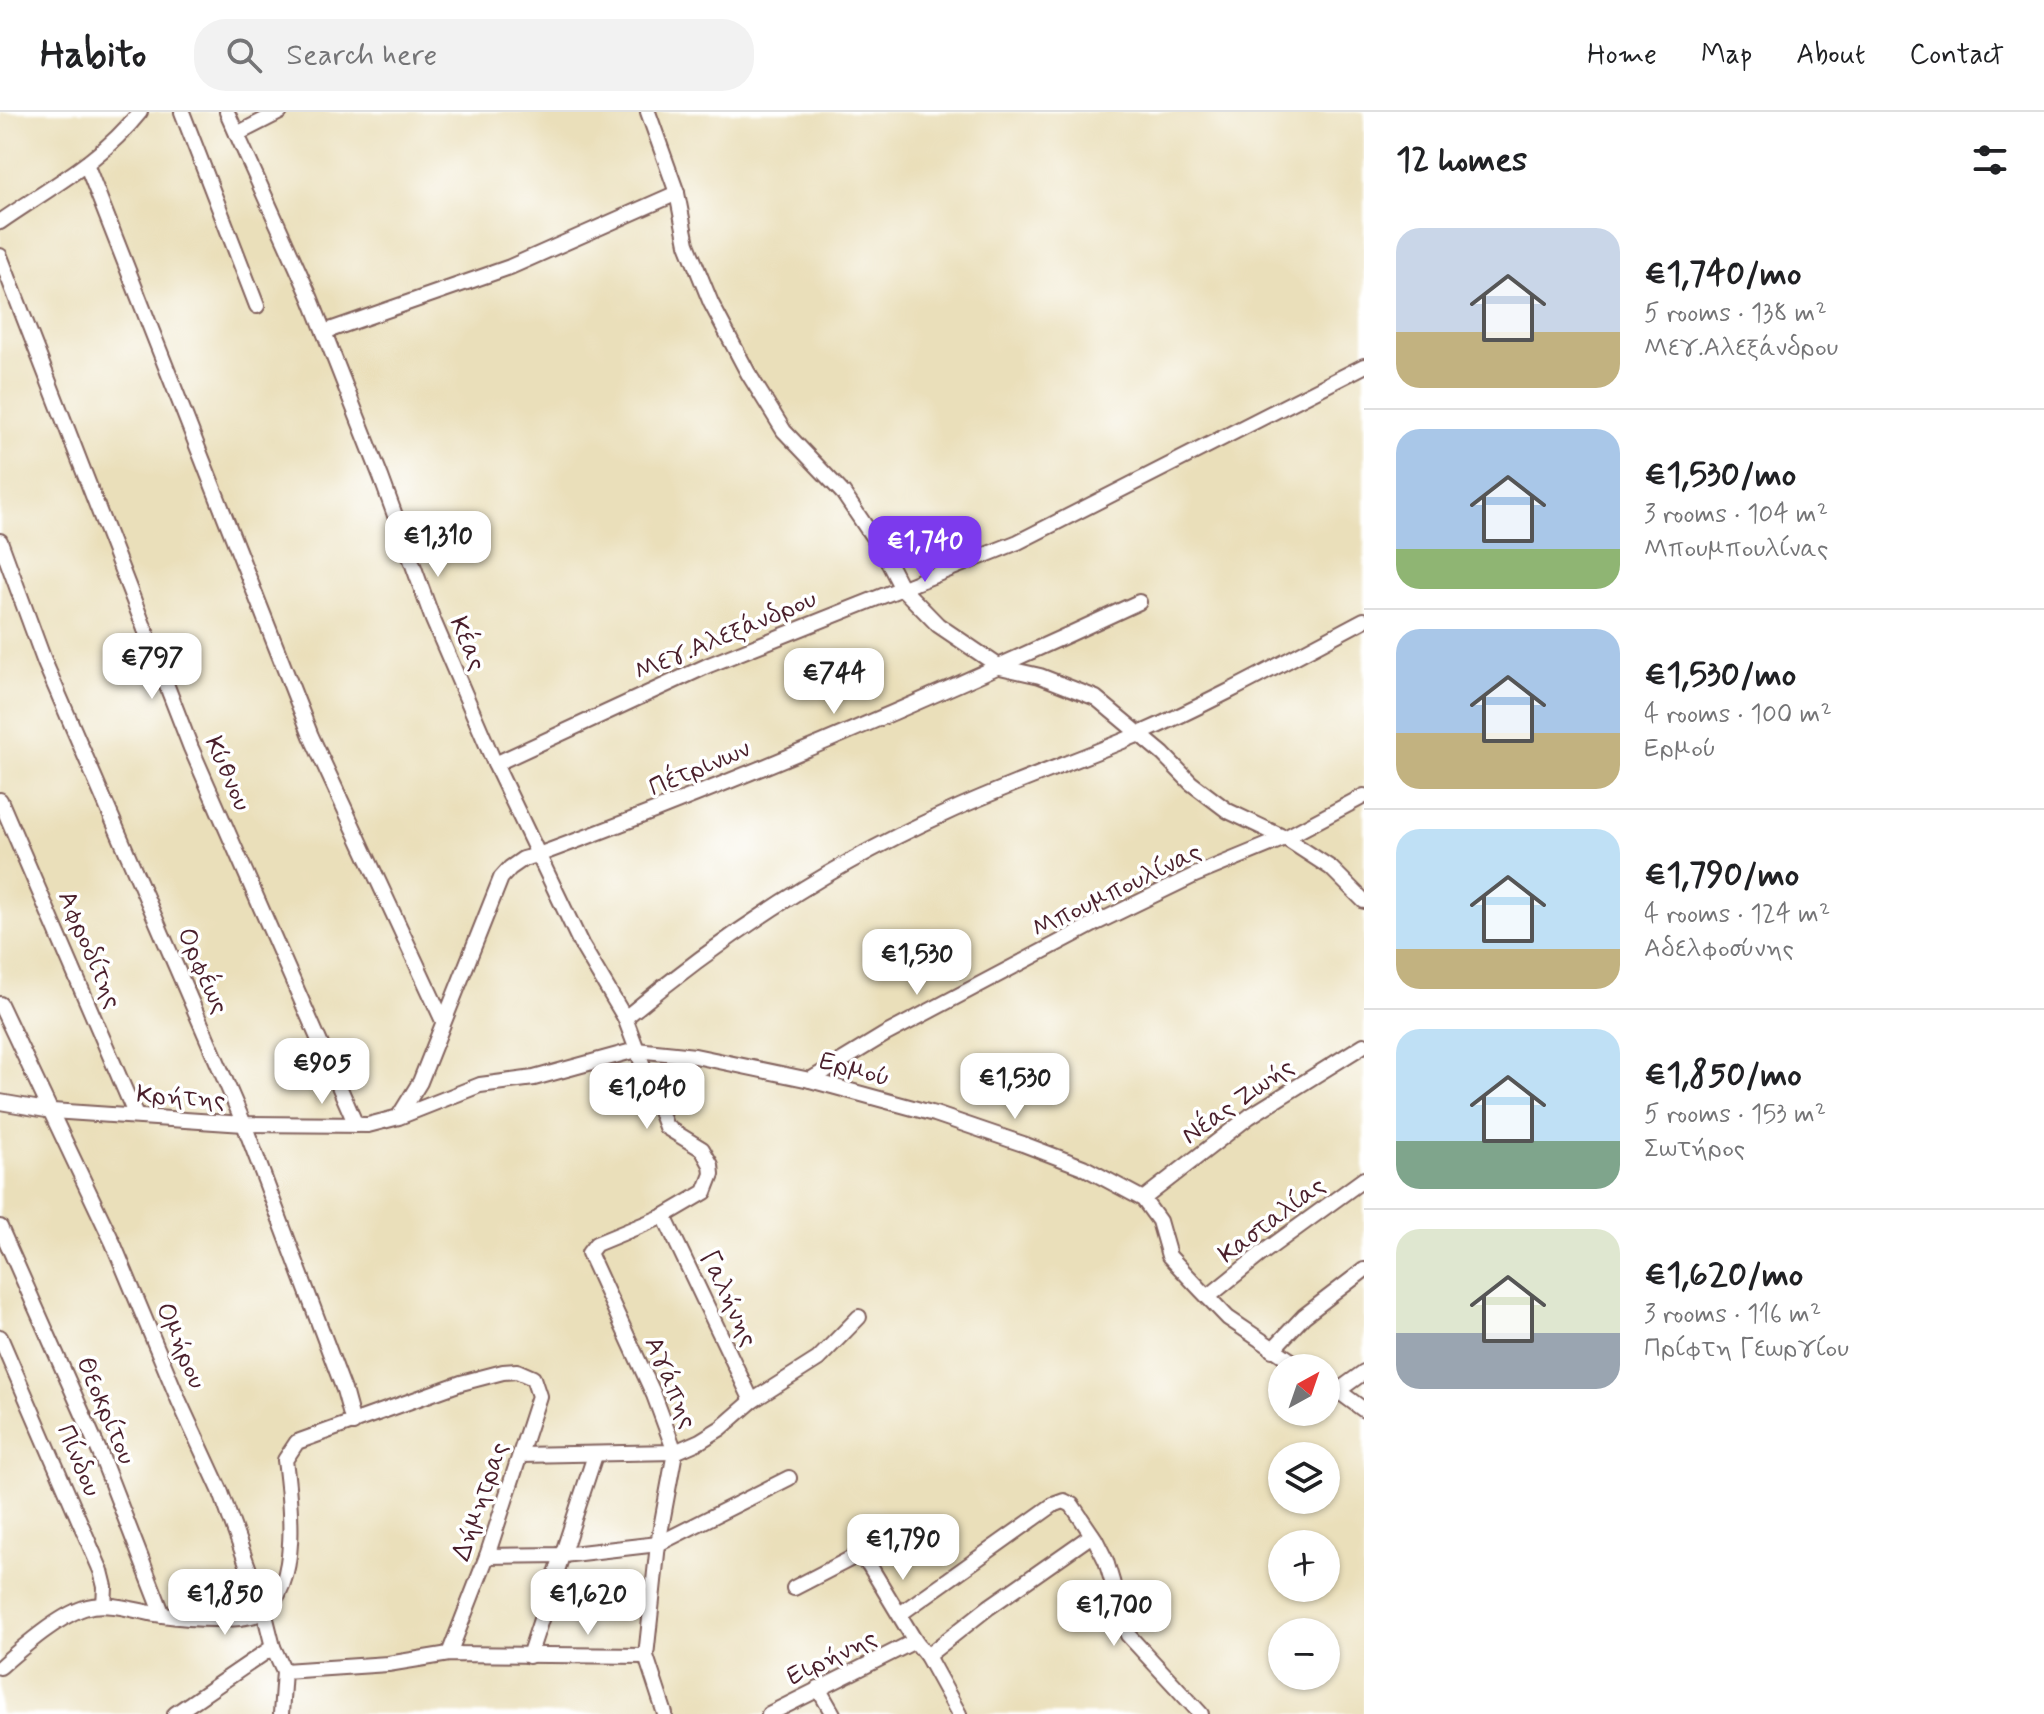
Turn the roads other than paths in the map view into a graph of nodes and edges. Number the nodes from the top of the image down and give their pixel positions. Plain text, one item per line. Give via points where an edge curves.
1 (140, 112) edge
2 (182, 112) edge
3 (227, 112) edge
4 (280, 112) edge
5 (648, 112) edge
6 (237, 134) junction
7 (87, 166) junction
8 (677, 193) junction
9 (0, 222) edge
10 (0, 256) edge
11 (257, 306) dead end
12 (324, 332) junction
13 (1364, 366) edge
14 (0, 541) edge
15 (901, 587) junction
16 (1139, 602) dead end
17 (1364, 620) edge
18 (1000, 667) junction
19 (1140, 734) junction
20 (495, 764) junction
21 (1364, 796) edge
22 (0, 800) edge
23 (1285, 838) junction
24 (538, 855) junction
25 (1364, 901) edge
26 (0, 1004) edge
27 (625, 1018) junction
28 (443, 1021) junction
29 (1364, 1045) edge
30 (636, 1050) junction
31 (810, 1080) junction
32 (0, 1102) edge
33 (52, 1111) junction
34 (136, 1116) junction
35 (399, 1117) junction
36 (244, 1124) junction
37 (356, 1125) junction
38 (1364, 1179) edge
39 (1143, 1199) junction
40 (664, 1216) junction
41 (0, 1227) edge
42 (591, 1264) joint
43 (1364, 1270) edge
44 (1208, 1297) junction
45 (859, 1317) dead end
46 (0, 1337) edge
47 (1272, 1350) junction
48 (1279, 1354) edge
49 (1364, 1372) edge
50 (1340, 1382) edge
51 (1340, 1392) edge
52 (752, 1401) junction
53 (1364, 1410) edge
54 (353, 1423) junction
55 (675, 1452) junction
56 (520, 1455) junction
57 (595, 1455) junction
58 (789, 1478) dead end
59 (1092, 1535) junction
60 (658, 1544) junction
61 (563, 1555) junction
62 (487, 1556) junction
63 (794, 1588) dead end
64 (104, 1605) junction
65 (264, 1611) junction
66 (900, 1614) junction
67 (163, 1615) junction
68 (915, 1641) junction
69 (273, 1647) junction
70 (449, 1654) junction
71 (529, 1656) junction
72 (646, 1656) junction
73 (927, 1656) junction
74 (0, 1666) edge
75 (284, 1671) junction
76 (818, 1688) junction
77 (175, 1714) edge
78 (281, 1714) edge
79 (665, 1714) edge
80 (769, 1714) edge
81 (833, 1714) edge
82 (959, 1714) edge
83 (1201, 1714) edge

1 - 7 street
2 - 11 street
3 - 6 street, Κέας
4 - 6 street
5 - 8 street
6 - 12 street, Κέας
7 - 9 street
7 - 28 street via 311,736
8 - 12 street via 510,267
8 - 15 street via 687,244 748,373 784,431 843,493
10 - 37 street, Κύθνου via 191,748
12 - 20 street, Κέας via 433,620
13 - 15 street, Μεγ.Αλεξάνδρου via 1018,542
14 - 36 street, Ορφέως via 45,663
15 - 18 street via 938,625
15 - 20 street, Μεγ.Αλεξάνδρου via 709,665
16 - 18 street, Πέτρινων
17 - 19 street
18 - 19 street via 1096,698
18 - 24 street, Πέτρινων via 654,813
19 - 23 street via 1228,811
19 - 27 street via 946,812 868,852 720,944
20 - 24 street, Κέας
21 - 23 street, Μπουμπουλίνας
22 - 34 street, Αφροδίτης
23 - 25 street via 1331,868
23 - 31 street, Μπουμπουλίνας via 1094,924
24 - 27 street, Κέας
24 - 28 street, Πέτρινων via 523,859 501,878
26 - 33 street, Ομήρου
27 - 30 street, Κέας
28 - 35 street, Πέτρινων via 420,1082
29 - 39 street, Νέας Ζωής via 1250,1116
30 - 31 street, Ερμού via 695,1056
30 - 35 street, Κρήτης via 534,1078 480,1085
30 - 40 street, Κέας via 666,1127 702,1149 711,1165 705,1192
31 - 39 street, Ερμού via 1023,1144 1083,1167
32 - 33 street, Κρήτης
33 - 34 street, Κρήτης
33 - 65 street, Ομήρου via 220,1490
34 - 36 street, Κρήτης
35 - 37 street, Κρήτης
36 - 37 street, Κρήτης
36 - 54 street, Ορφέως
38 - 44 street, Κασταλίας
39 - 44 street via 1159,1221 1169,1256
40 - 42 street, Κέας via 596,1244 590,1249
40 - 52 street, Γαλήνης
41 - 67 street, Θεοκρίτου via 100,1453
42 - 55 street, Αγάπης via 654,1395
43 - 47 street via 1304,1316
44 - 47 street
45 - 52 street via 818,1359
46 - 64 street, Πίνδου via 101,1571
47 - 48 street
49 - 50 street
51 - 53 street
52 - 55 street via 721,1428
54 - 56 street, Δήμητρας via 461,1383 517,1371 533,1378 539,1396
54 - 65 street via 297,1442 285,1460 291,1506 285,1579
55 - 57 street
55 - 60 street, Αγάπης
56 - 57 street
56 - 62 street, Δήμητρας
57 - 61 street
58 - 60 street
59 - 66 street via 1069,1502 1060,1501
59 - 73 street
59 - 83 street via 1106,1561 1128,1635
60 - 61 street
60 - 72 street, Αγάπης
61 - 62 street
61 - 71 street
62 - 70 street, Δήμητρας
63 - 66 street via 857,1557 873,1568
64 - 67 street
64 - 74 street via 66,1617
65 - 67 street via 229,1619
65 - 69 street, Ομήρου
66 - 68 street
68 - 73 street
68 - 76 street, Ειρήνης
69 - 75 street, Ομήρου
69 - 77 street
70 - 71 street
70 - 75 street
71 - 72 street
72 - 79 street, Αγάπης
73 - 82 street
75 - 78 street, Ομήρου
76 - 80 street, Ειρήνης
76 - 81 street

